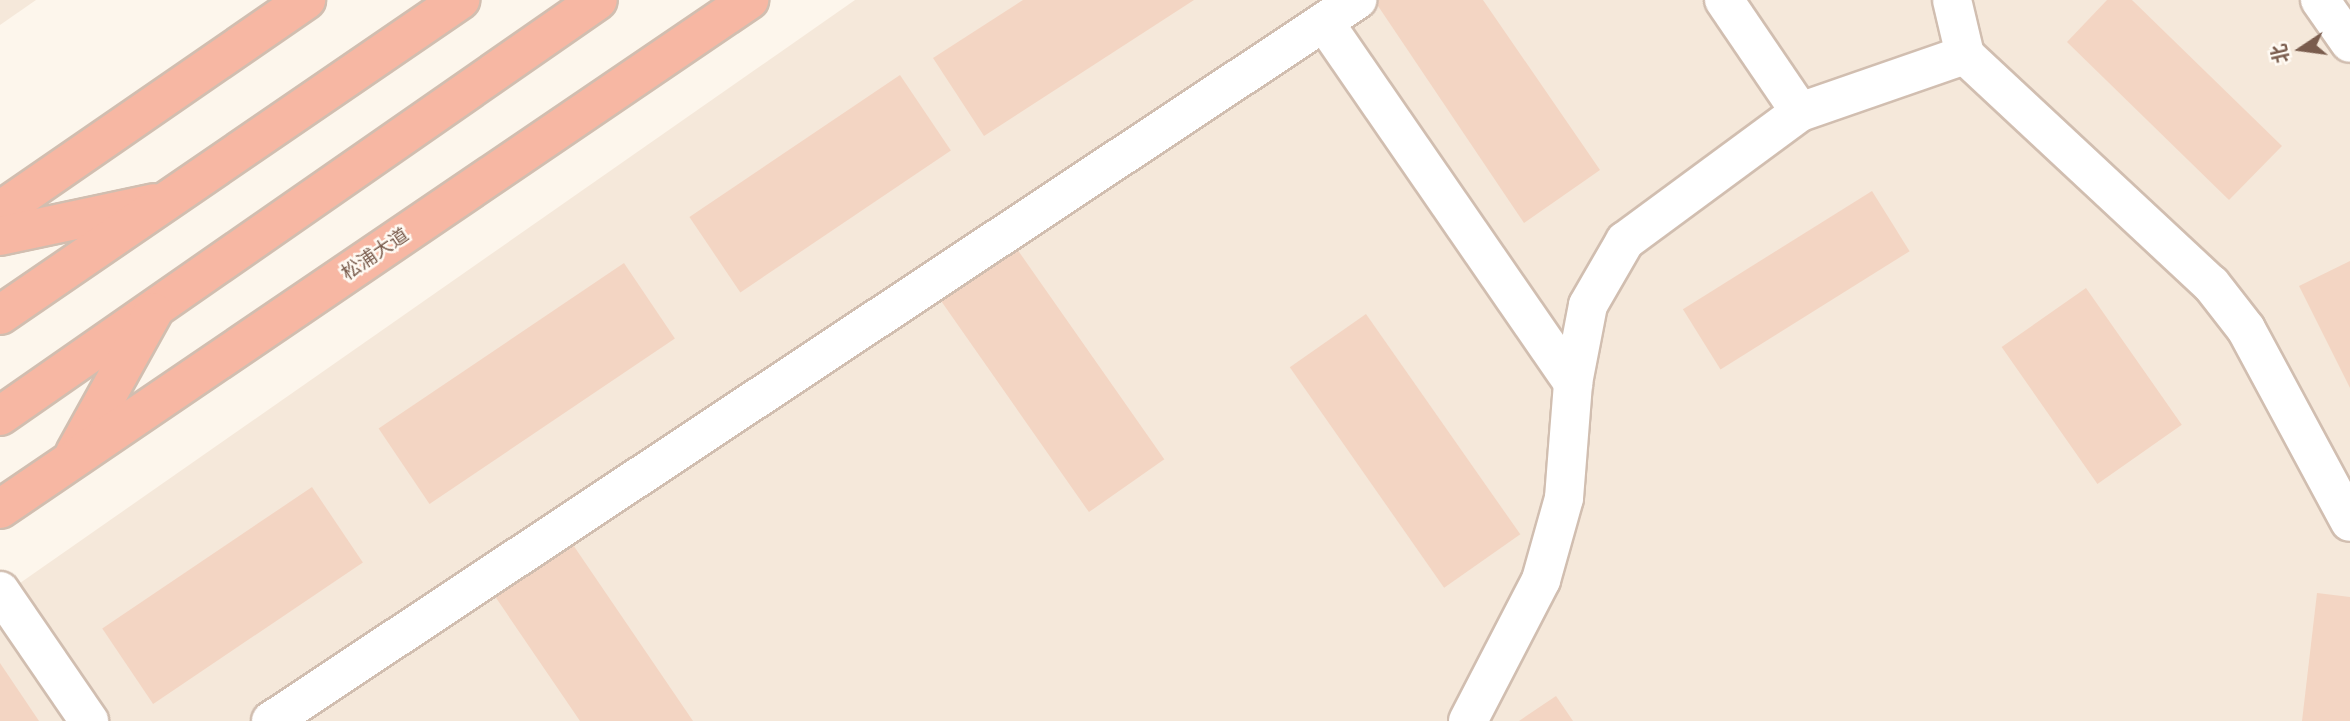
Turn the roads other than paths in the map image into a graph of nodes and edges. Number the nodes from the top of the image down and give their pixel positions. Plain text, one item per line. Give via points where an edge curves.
1 (306, 0) edge
2 (460, 0) edge
3 (598, 0) edge
4 (750, 0) edge
5 (1357, 0) edge
6 (1724, 0) edge
7 (1952, 0) edge
8 (2320, 0) edge
9 (1324, 22) junction
10 (2350, 43) edge
11 (1965, 55) junction
12 (1800, 112) junction
13 (174, 199) junction
14 (0, 211) edge
15 (0, 236) edge
16 (157, 304) junction
17 (0, 315) edge
18 (1573, 383) junction
19 (0, 416) edge
20 (71, 461) junction
21 (0, 509) edge
22 (2350, 522) edge
23 (0, 591) edge
24 (89, 721) edge
25 (271, 721) edge
26 (1468, 721) edge

1 - 14 highway
2 - 13 highway
3 - 16 highway
4 - 20 highway, 松浦大道
5 - 9 street
6 - 12 street
7 - 11 street
8 - 10 street
9 - 18 street
9 - 25 street
11 - 12 street
11 - 22 street via 2211,284 2246,329
12 - 18 street via 1625,241 1588,305
13 - 15 highway
13 - 17 highway
16 - 19 highway
16 - 20 highway
18 - 26 street via 1564,498 1541,580
20 - 21 highway, 松浦大道
23 - 24 street

